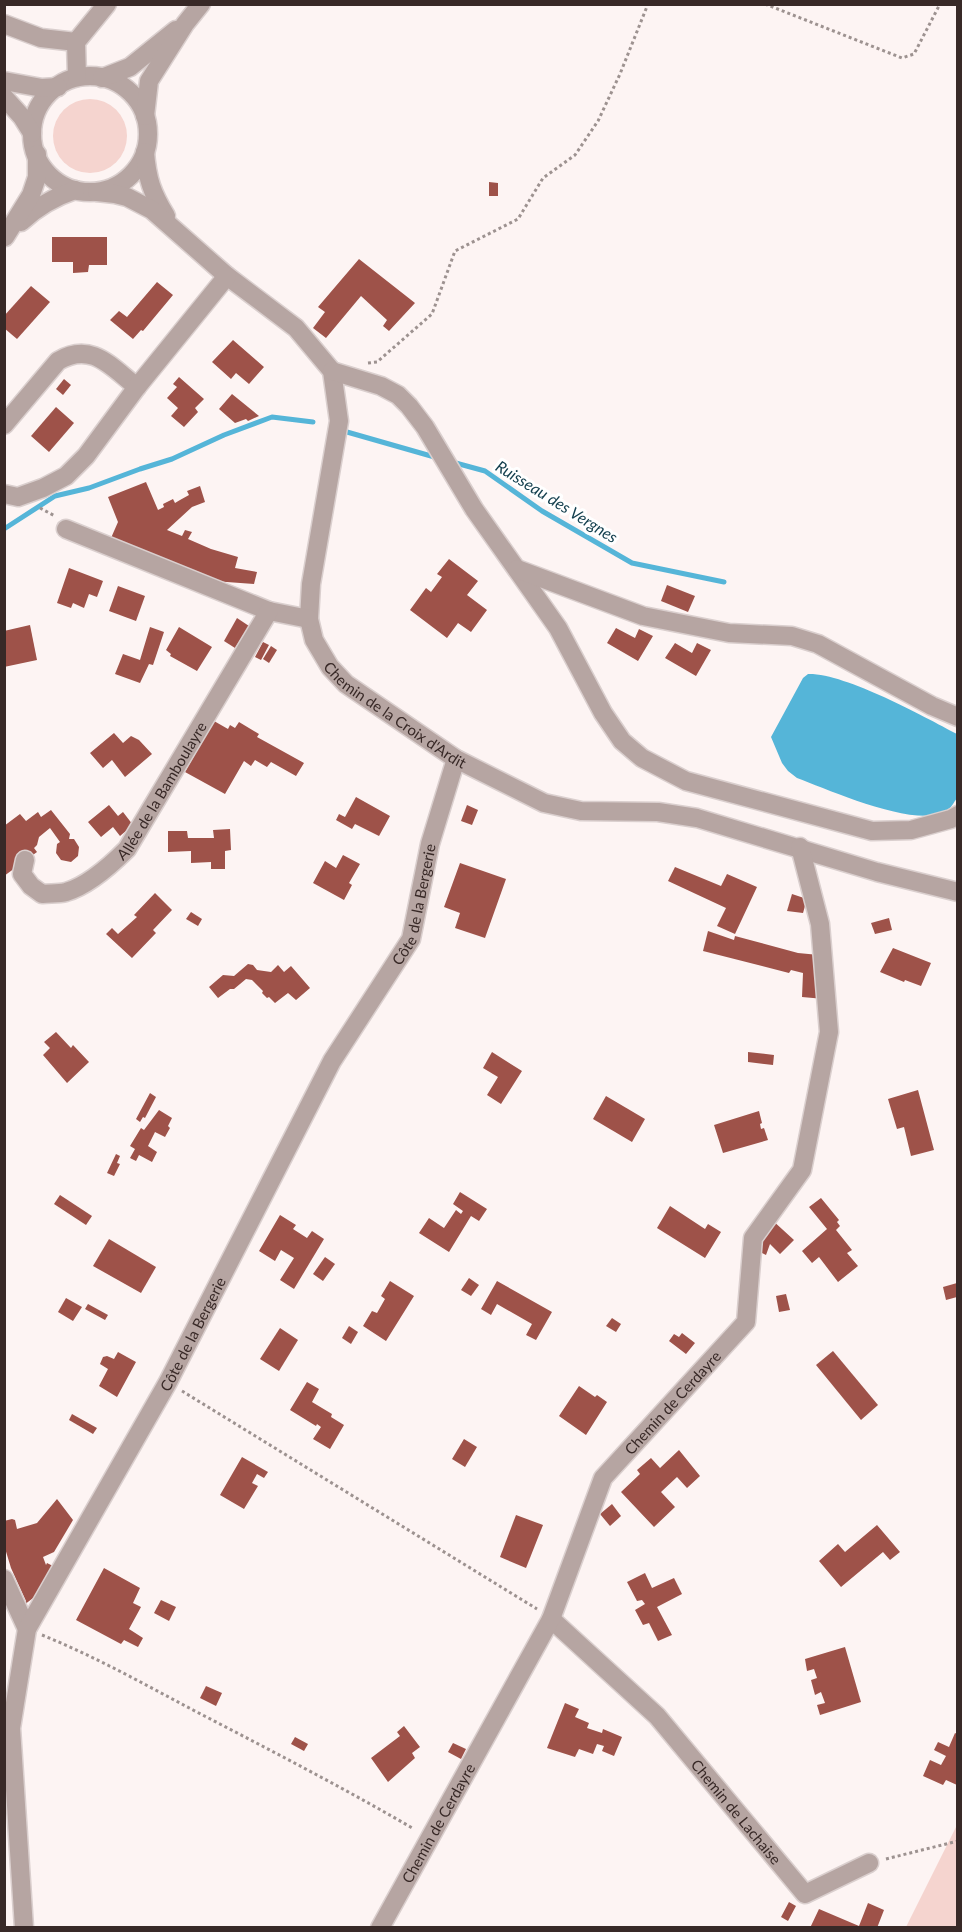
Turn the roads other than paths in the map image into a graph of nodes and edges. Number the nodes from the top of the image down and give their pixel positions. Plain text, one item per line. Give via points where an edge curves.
1 (106, 4) edge
2 (201, 4) edge
3 (4, 24) edge
4 (184, 24) junction
5 (76, 42) junction
6 (77, 77) junction
7 (102, 78) junction
8 (4, 81) edge
9 (58, 87) junction
10 (4, 98) edge
11 (145, 116) junction
12 (32, 133) junction
13 (145, 151) junction
14 (37, 154) junction
15 (75, 189) junction
16 (97, 192) junction
17 (174, 228) junction
18 (4, 237) edge
19 (227, 276) junction
20 (332, 371) junction
21 (137, 387) junction
22 (4, 425) edge
23 (4, 494) edge
24 (66, 528) dead end
25 (517, 569) junction
26 (269, 611) junction
27 (309, 619) junction
28 (957, 717) edge
29 (456, 759) junction
30 (957, 815) edge
31 (800, 847) junction
32 (25, 860) dead end
33 (957, 892) edge
34 (4, 1579) edge
35 (551, 1618) junction
36 (27, 1629) junction
37 (869, 1863) road end
38 (24, 1928) edge
39 (380, 1928) edge

1 - 5 street
2 - 4 street
3 - 5 street via 41,38
4 - 7 street via 130,67
4 - 11 street via 149,81
5 - 6 street
6 - 7 street
6 - 9 street
7 - 11 street via 130,91
8 - 9 street
9 - 12 street via 47,95 35,115
10 - 12 street
11 - 13 street
12 - 14 street
13 - 16 street via 133,174
13 - 17 street via 153,196
14 - 15 street via 53,178
14 - 18 street via 37,177 31,195
15 - 16 street
15 - 18 street via 36,208
16 - 17 street via 127,197
17 - 19 street
19 - 20 street via 296,328
19 - 21 street
20 - 25 street via 398,395 425,426 474,509
20 - 27 street, Chemin de la Croix d'Ardit via 339,421 311,584
21 - 22 street via 96,356 82,352 68,355 58,361
21 - 23 street via 87,456 66,476 18,497
24 - 26 street
25 - 28 street via 643,616 729,633 792,636 819,644
25 - 30 street via 558,628 603,713 622,741 642,758 686,781 872,831 911,830
26 - 27 street
26 - 32 street, Allée de la Bamboulayre via 127,849 111,864 65,892 42,894 22,874
27 - 29 street, Chemin de la Croix d'Ardit via 314,640 330,668 346,684
29 - 31 street, Chemin de la Croix d'Ardit via 544,803 581,811 658,812 697,818
29 - 36 street, Côte de la Bergerie via 430,844 411,939 332,1061 168,1382
31 - 33 street, Chemin de la Croix d'Ardit
31 - 35 street, Chemin de Cerdayre via 820,924 829,1032 802,1170 753,1238 746,1322 603,1478
34 - 36 street
35 - 37 street, Chemin de Lachaise via 657,1716 805,1894
35 - 39 street, Chemin de Cerdayre
36 - 38 street, Côte de la Bergerie via 11,1728

